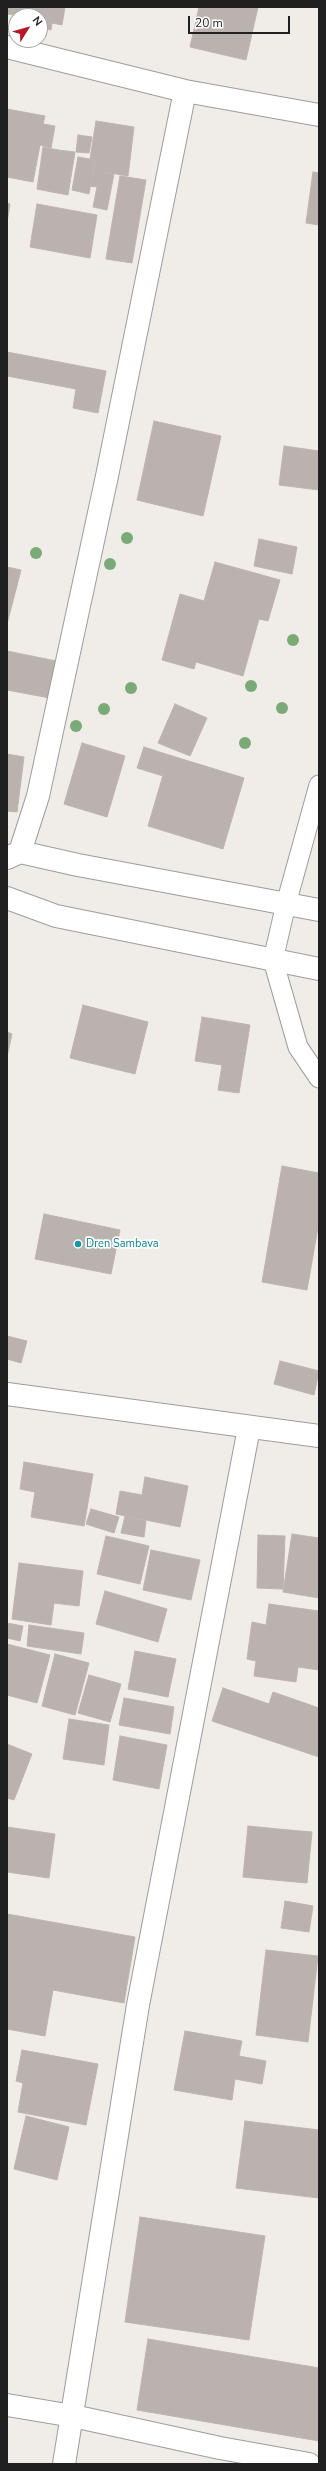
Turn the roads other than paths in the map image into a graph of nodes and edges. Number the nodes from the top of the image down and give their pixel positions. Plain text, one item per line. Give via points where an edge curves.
1 (7, 47) edge
2 (185, 91) junction
3 (319, 115) edge
4 (319, 785) edge
5 (14, 855) edge
6 (7, 898) edge
7 (286, 904) junction
8 (319, 910) edge
9 (273, 960) junction
10 (319, 969) edge
11 (319, 1078) edge
12 (7, 1394) edge
13 (249, 1428) junction
14 (319, 1436) edge
15 (7, 2405) edge
16 (73, 2416) junction
17 (219, 2456) edge
18 (64, 2464) edge
19 (309, 2464) edge

1 - 2 street
2 - 3 street
2 - 5 street via 107,476 38,796
4 - 7 lane
5 - 7 street
6 - 9 street via 56,916
7 - 8 street
7 - 9 lane
9 - 10 street
9 - 11 lane via 298,1047
12 - 13 street
13 - 14 street
13 - 16 street via 138,2005
15 - 16 street
16 - 17 street
16 - 18 street
17 - 19 street

